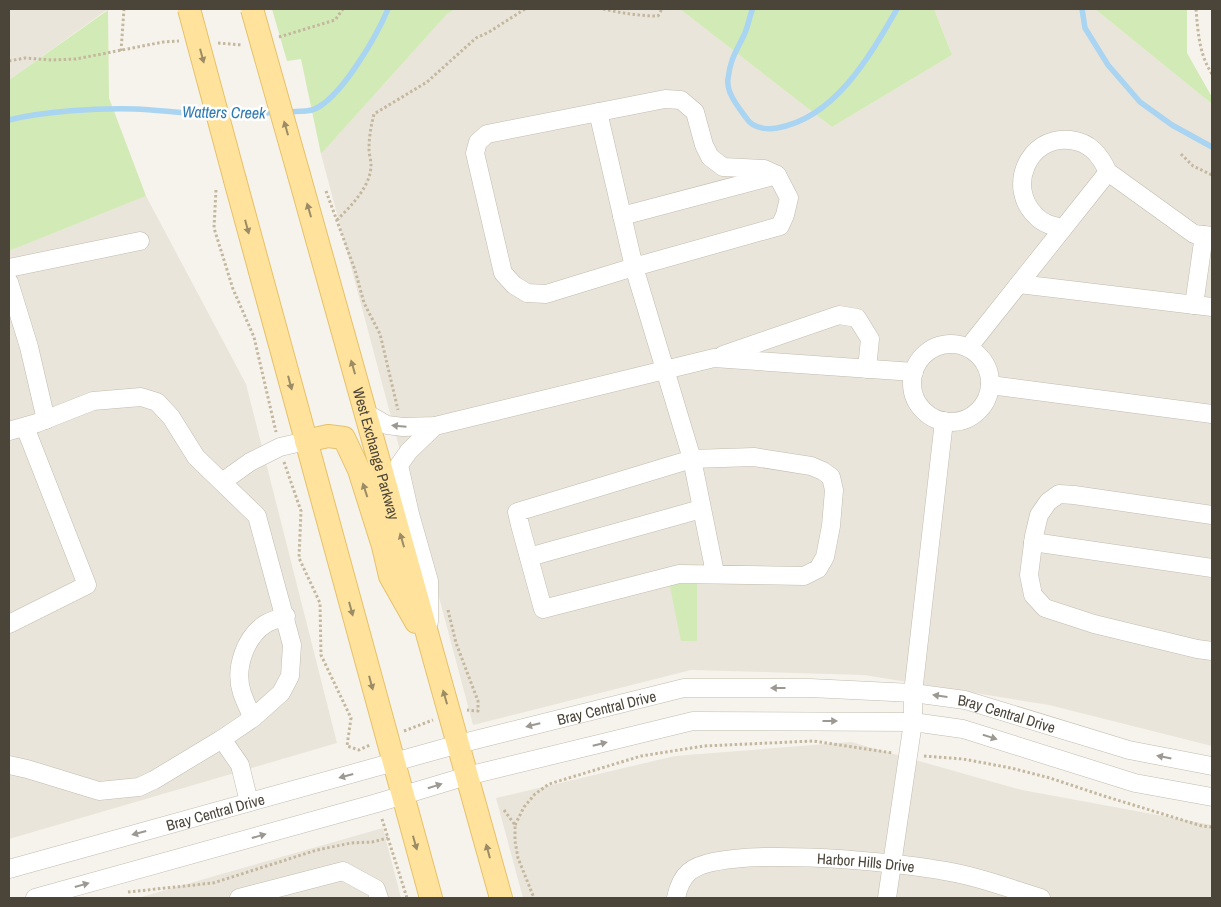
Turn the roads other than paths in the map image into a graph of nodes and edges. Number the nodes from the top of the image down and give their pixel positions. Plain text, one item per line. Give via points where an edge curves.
1 (189, 9) edge
2 (252, 9) edge
3 (598, 112) junction
4 (1108, 172) junction
5 (778, 175) junction
6 (622, 216) junction
7 (1063, 228) junction
8 (1208, 236) edge
9 (140, 241) dead end
10 (634, 267) junction
11 (9, 268) edge
12 (9, 282) edge
13 (1019, 284) junction
14 (1194, 305) junction
15 (1212, 306) edge
16 (968, 348) junction
17 (715, 358) junction
18 (867, 369) junction
19 (664, 370) junction
20 (914, 372) junction
21 (990, 385) junction
22 (366, 413) junction
23 (1212, 414) edge
24 (46, 420) junction
25 (944, 421) junction
26 (435, 426) junction
27 (17, 429) edge
28 (306, 441) junction
29 (692, 459) junction
30 (222, 482) junction
31 (702, 509) junction
32 (1212, 515) edge
33 (1033, 542) junction
34 (529, 557) junction
35 (1212, 568) edge
36 (715, 573) junction
37 (286, 616) junction
38 (9, 624) edge
39 (430, 642) junction
40 (1212, 651) edge
41 (913, 692) junction
42 (253, 718) junction
43 (913, 722) junction
44 (222, 739) junction
45 (458, 744) junction
46 (393, 763) junction
47 (9, 765) edge
48 (1212, 766) edge
49 (468, 776) junction
50 (402, 796) junction
51 (1212, 797) edge
52 (249, 802) junction
53 (892, 864) junction
54 (9, 869) edge
55 (258, 896) edge
56 (35, 898) edge
57 (239, 898) edge
58 (379, 898) edge
59 (431, 898) edge
60 (501, 898) edge
61 (676, 898) edge
62 (887, 898) edge
63 (1041, 898) edge

1 -> 28 main road, bridge
22 -> 2 main road, West Exchange Parkway, bridge
3 - 5 street via 665,99 681,100 695,112 710,157 723,166 764,169
3 - 6 street
3 - 10 street via 487,134 478,142 475,154 502,273 527,293 546,294
4 - 7 street
4 - 7 street via 1102,158 1078,141 1063,139 1049,142 1036,150 1022,176 1022,191 1036,217 1049,225
4 - 8 street via 1194,234
5 - 6 street
5 - 10 street via 789,198 780,226
6 - 10 street
7 - 13 street
8 - 14 street
9 - 11 street
10 - 19 street
12 - 24 street via 30,347
13 - 14 street
13 - 16 street
14 - 15 street
16 - 20 street via 951,344 939,346 923,356
16 - 21 street via 983,360 989,372
17 - 18 street
17 - 18 street via 838,314 857,318 870,339
17 - 19 street
18 - 20 street
19 - 26 street
19 - 29 street
20 - 25 street via 912,385 915,397 932,417
21 - 23 street
21 - 25 street via 984,404 970,417 958,422
26 -> 22 street via 386,425
39 -> 22 main road, West Exchange Parkway
24 - 27 street
24 - 30 street via 93,401 141,397 157,402 171,417 196,457
25 - 41 street
26 - 39 street via 399,465 429,581
27 - 38 street via 87,585
28 - 30 street via 280,447 250,462
39 -> 28 main road via 390,576 359,470 344,438 328,436
28 -> 46 main road
29 - 31 street
29 - 34 street via 517,512
29 - 36 street via 754,457 810,466 831,477 834,490 827,549 818,569 804,576
30 - 37 street via 258,516
31 - 34 street
31 - 36 street
32 - 33 street via 1059,494 1039,515
33 - 35 street
33 - 40 street via 1029,575 1033,595 1045,608 1094,624
34 - 36 street via 543,609 678,574
37 - 42 street via 292,645 290,676 282,693
37 - 42 street via 266,624 252,637 243,653 239,675
45 -> 39 main road, West Exchange Parkway
41 - 43 street
41 -> 45 street, Bray Central Drive via 684,688
48 -> 41 street, Bray Central Drive via 1129,750 965,700
42 - 44 street
49 -> 43 street, Bray Central Drive via 693,721
43 -> 51 street, Bray Central Drive via 964,729 1134,783
43 - 53 street
44 - 47 street via 154,780 126,789 99,792
44 - 52 street via 240,765
45 - 46 street, Bray Central Drive
45 - 49 main road, West Exchange Parkway
46 - 50 main road
46 -> 52 street, Bray Central Drive
50 -> 49 street, Bray Central Drive
60 -> 49 main road, West Exchange Parkway
56 -> 50 street, Bray Central Drive
50 -> 59 main road
52 -> 54 street, Bray Central Drive
53 - 61 street, Harbor Hills Drive via 841,858 744,858 704,863 689,872 679,886
53 - 62 street
53 - 63 street, Harbor Hills Drive via 940,870
55 - 57 street
55 - 58 street via 343,871 376,889

